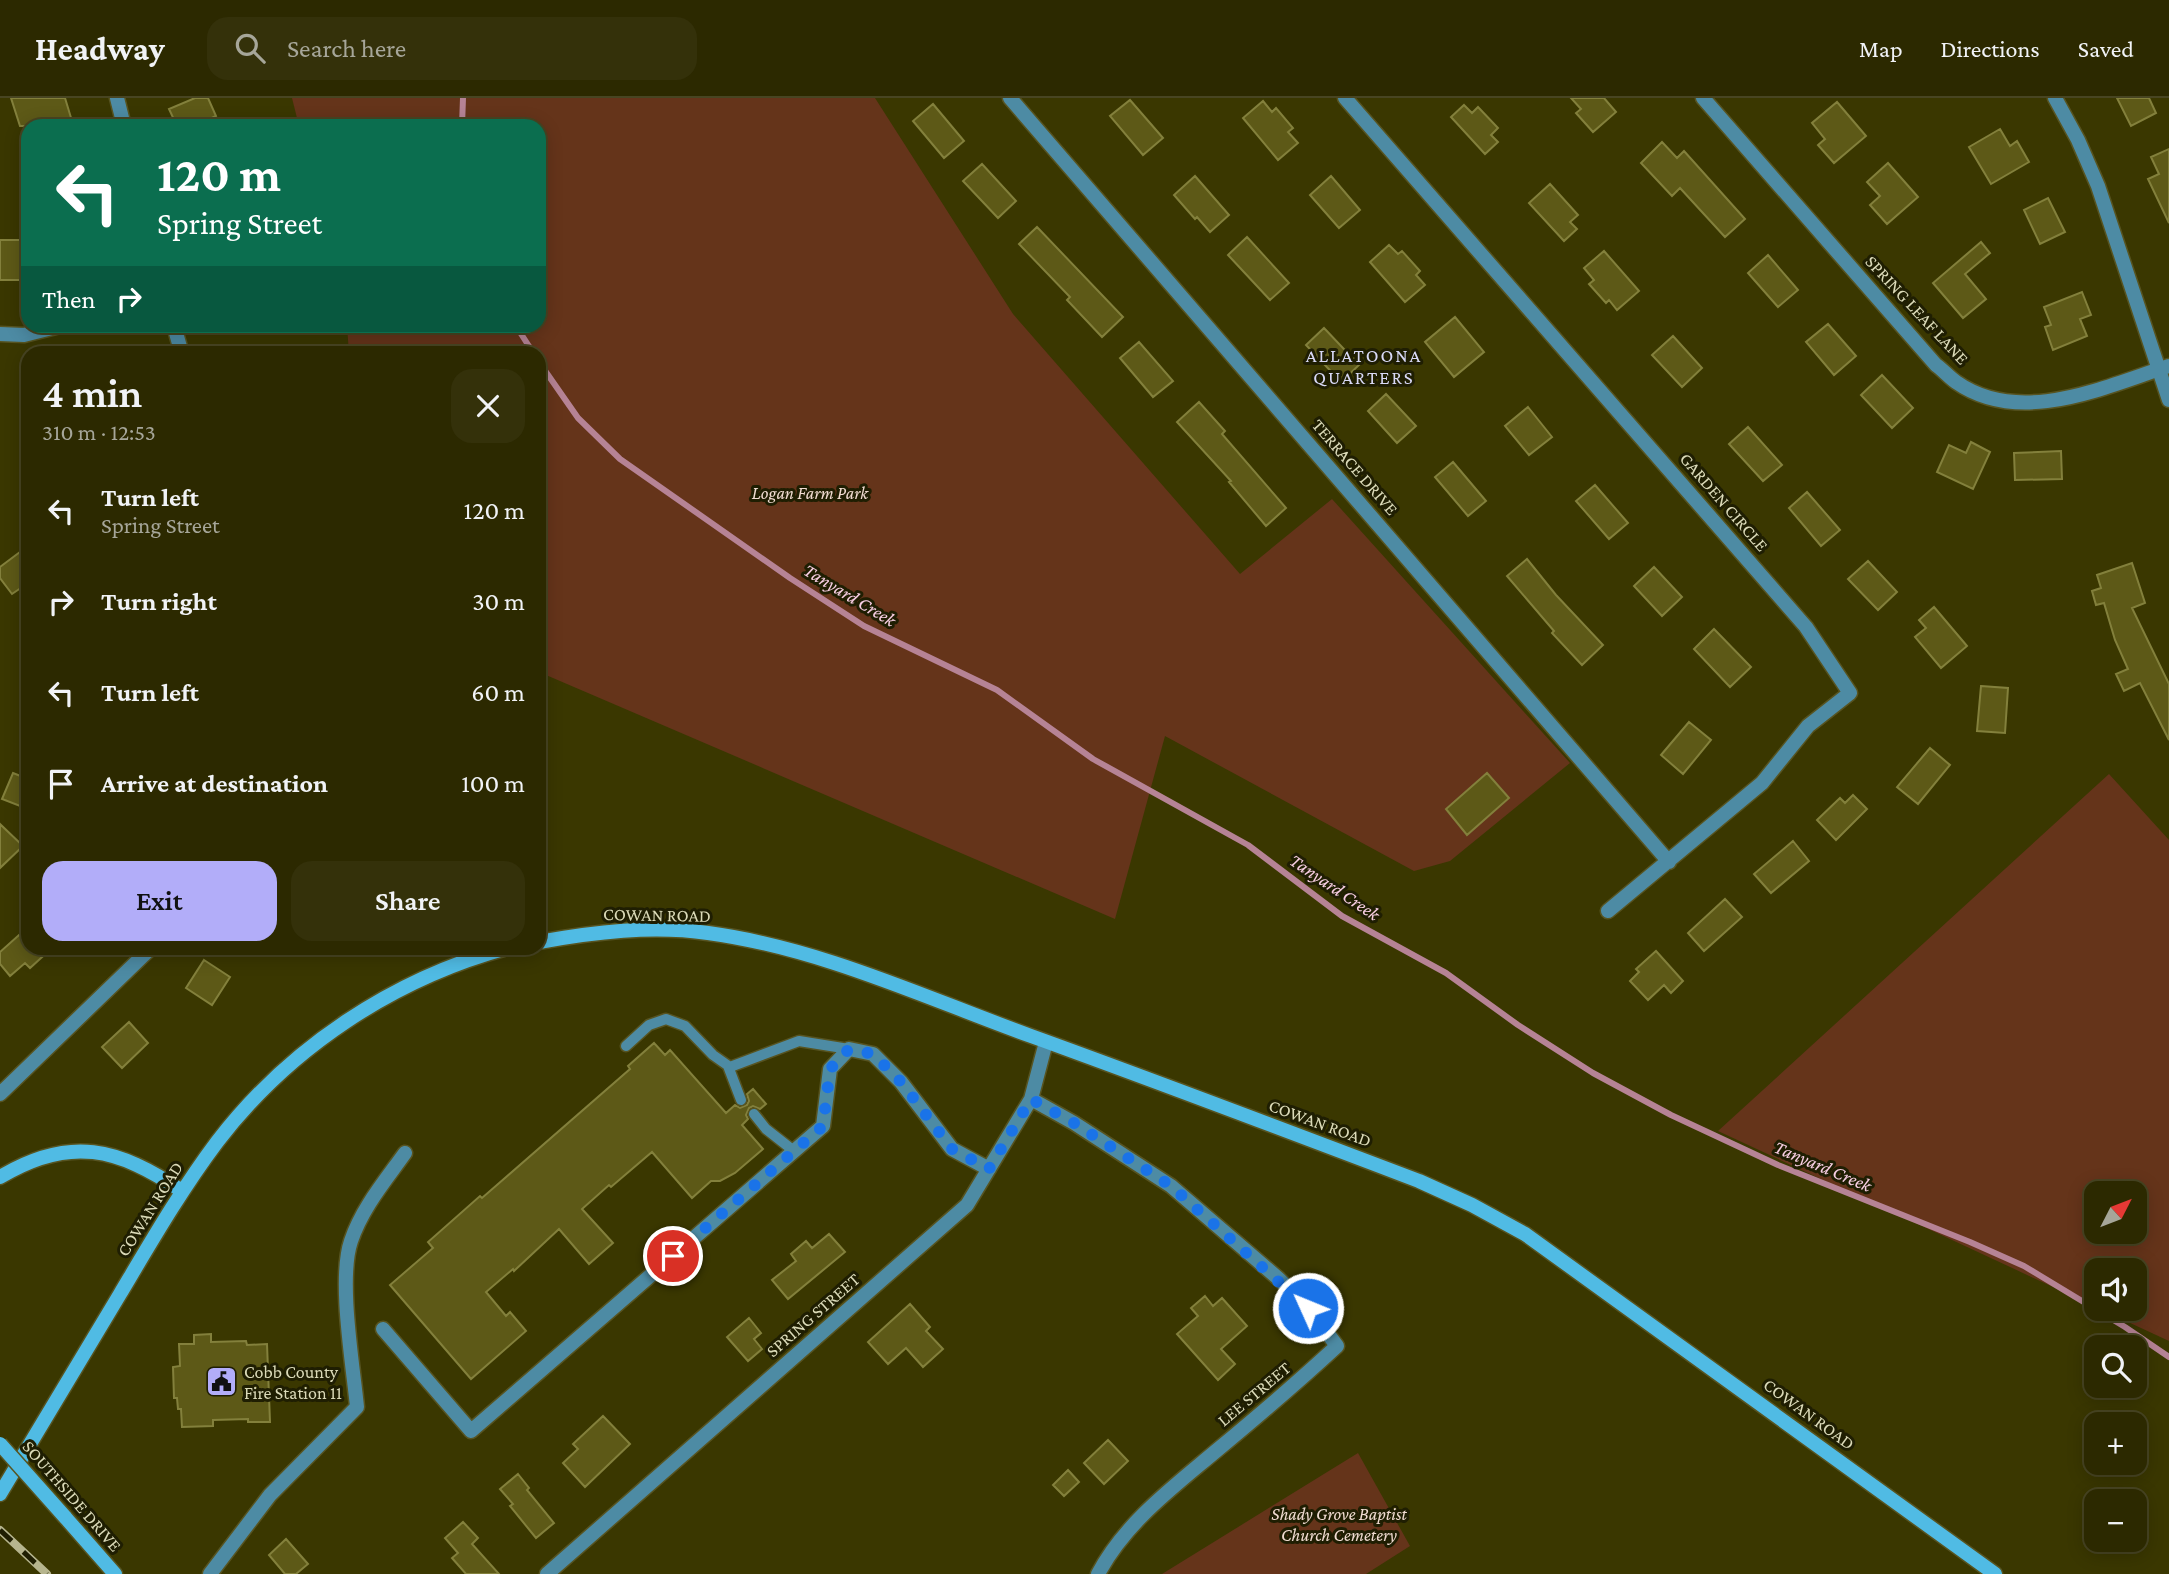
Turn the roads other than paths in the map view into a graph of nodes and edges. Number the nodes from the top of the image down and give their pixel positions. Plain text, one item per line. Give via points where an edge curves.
1 (117, 98) edge
2 (1010, 98) edge
3 (1345, 98) edge
4 (1703, 98) edge
5 (2055, 98) edge
6 (122, 119) edge
7 (32, 333) edge
8 (0, 334) edge
9 (2164, 368) edge
10 (2169, 400) edge
11 (1669, 862) junction
12 (1608, 911) dead end
13 (546, 941) edge
14 (144, 955) edge
15 (486, 955) edge
16 (1046, 1042) junction
17 (626, 1046) dead end
18 (849, 1049) junction
19 (728, 1066) junction
20 (0, 1094) edge
21 (1031, 1099) junction
22 (741, 1100) dead end
23 (754, 1114) dead end
24 (794, 1151) junction
25 (405, 1153) dead end
26 (989, 1169) junction
27 (0, 1177) edge
28 (182, 1191) junction
29 (383, 1329) dead end
30 (0, 1444) edge
31 (0, 1494) edge
32 (115, 1574) edge
33 (210, 1574) edge
34 (547, 1574) edge
35 (1098, 1574) edge
36 (1995, 1574) edge

1 - 6 street
2 - 11 street, TERRACE DRIVE
3 - 11 street, GARDEN CIRCLE via 1805,627 1850,693 1808,726 1762,783
4 - 9 street, SPRING LEAF LANE via 1936,365 1958,383 1985,396 2014,402 2053,401
5 - 9 street via 2098,186
7 - 8 street
9 - 10 street
11 - 12 street, GARDEN CIRCLE
13 - 16 main road, COWAN ROAD via 642,930 705,932 768,943
14 - 20 street
15 - 28 main road, COWAN ROAD via 439,971 327,1034 254,1098
16 - 21 street, SPRING STREET
16 - 36 main road, COWAN ROAD via 1419,1181 1525,1234
17 - 19 lane via 649,1025 666,1019 685,1026
18 - 19 lane via 799,1041
18 - 24 street via 830,1069 823,1126
18 - 26 street via 873,1054 901,1082 952,1149
19 - 22 lane
21 - 26 street, SPRING STREET
21 - 35 street, LEE STREET via 1171,1186 1289,1289 1337,1346 1146,1510 1109,1552
23 - 24 lane
24 - 29 street via 471,1431
25 - 33 street via 369,1203 351,1242 347,1281 357,1407 270,1495
26 - 34 street, SPRING STREET via 967,1205
27 - 28 main road via 41,1157 91,1151 139,1164
28 - 31 main road, COWAN ROAD
30 - 32 main road, SOUTHSIDE DRIVE, bridge

